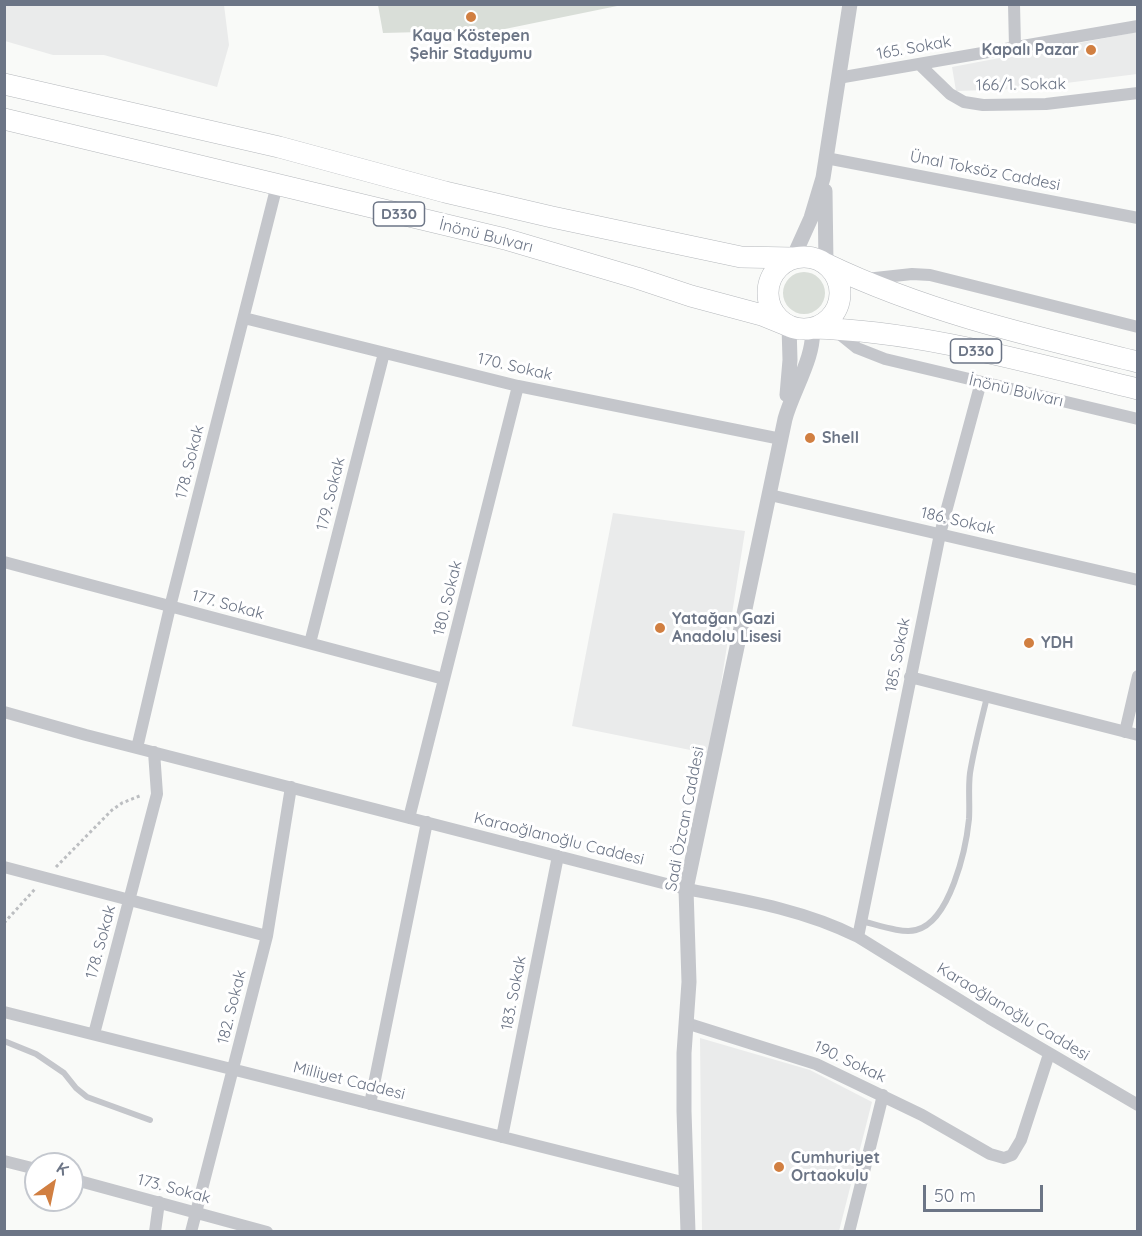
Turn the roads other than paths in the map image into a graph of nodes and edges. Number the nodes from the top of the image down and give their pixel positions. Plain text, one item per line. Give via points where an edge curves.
1 (850, 4) edge
2 (1014, 4) edge
3 (1137, 26) edge
4 (1016, 47) junction
5 (919, 64) junction
6 (838, 78) junction
7 (4, 84) edge
8 (1137, 93) edge
9 (4, 119) edge
10 (826, 158) junction
11 (277, 185) junction
12 (1137, 218) edge
13 (793, 258) junction
14 (826, 264) junction
15 (859, 280) junction
16 (244, 318) junction
17 (789, 326) junction
18 (1137, 327) edge
19 (812, 328) junction
20 (833, 329) junction
21 (384, 352) junction
22 (1137, 362) edge
23 (981, 382) junction
24 (518, 386) junction
25 (1137, 389) edge
26 (785, 419) junction
27 (1137, 419) edge
28 (781, 439) junction
29 (770, 495) junction
30 (940, 534) junction
31 (4, 561) edge
32 (1137, 580) edge
33 (170, 607) junction
34 (310, 643) junction
35 (1137, 676) edge
36 (910, 677) junction
37 (444, 679) junction
38 (987, 697) junction
39 (4, 712) edge
40 (1131, 734) edge
41 (137, 748) junction
42 (154, 752) junction
43 (291, 788) junction
44 (409, 818) junction
45 (427, 822) junction
46 (558, 856) junction
47 (4, 867) edge
48 (687, 889) junction
49 (129, 900) junction
50 (861, 921) junction
51 (267, 936) junction
52 (858, 937) junction
53 (4, 1012) edge
54 (687, 1023) junction
55 (94, 1034) junction
56 (4, 1041) edge
57 (1049, 1054) junction
58 (233, 1069) junction
59 (883, 1095) junction
60 (370, 1104) junction
61 (1137, 1105) edge
62 (150, 1120) dead end
63 (502, 1137) junction
64 (4, 1161) edge
65 (24, 1166) edge
66 (84, 1182) edge
67 (686, 1183) junction
68 (159, 1202) junction
69 (196, 1212) junction
70 (154, 1232) edge
71 (191, 1232) edge
72 (267, 1232) edge
73 (688, 1232) edge
74 (849, 1232) edge

1 - 6 street
2 - 4 street
3 - 4 street, 165. Sokak
4 - 5 street, 165. Sokak
5 - 6 street, 165. Sokak
5 - 8 street, 166/1. Sokak via 950,94 964,102 983,105 1046,104
6 - 10 street
7 - 13 highway, İnönü Bulvarı / D330 via 279,147 552,217 741,256
9 - 11 highway, İnönü Bulvarı / D330
10 - 12 street, Ünal Toksöz Caddesi
10 - 13 street via 811,218
10 - 14 street
11 - 16 street, 178. Sokak
11 - 17 highway, İnönü Bulvarı / D330 via 505,239
13 - 14 highway via 816,259
13 - 17 highway via 775,270 768,291 773,311
14 - 15 highway, D330
14 - 19 highway via 839,284 838,306 822,324
15 - 18 street via 930,275
15 - 22 highway, D330 via 963,318
16 - 21 street, 170. Sokak
16 - 33 street, 178. Sokak
17 - 19 highway
17 - 26 street, Sadi Özcan Caddesi
19 - 20 highway, İnönü Bulvarı / D330
19 - 26 street, Sadi Özcan Caddesi via 810,354
20 - 23 street, İnönü Bulvarı via 869,354
20 - 25 highway, İnönü Bulvarı / D330 via 894,335 961,348
21 - 24 street, 170. Sokak
21 - 34 street, 179. Sokak
23 - 27 street, İnönü Bulvarı
23 - 30 street, 185. Sokak
24 - 28 street, 170. Sokak
24 - 37 street, 180. Sokak
26 - 28 street, Sadi Özcan Caddesi
28 - 29 street, Sadi Özcan Caddesi
29 - 30 street, 186. Sokak
29 - 48 street, Sadi Özcan Caddesi
30 - 32 street, 186. Sokak
30 - 36 street, 185. Sokak
31 - 33 street, 177. Sokak
33 - 34 street, 177. Sokak
33 - 41 street, 178. Sokak
34 - 37 street, 177. Sokak
35 - 40 street
36 - 38 street
36 - 50 street, 185. Sokak
37 - 44 street, 180. Sokak
38 - 40 street
38 - 50 lane via 970,775 967,837 943,907 916,930
39 - 41 street, Karaoğlanoğlu Caddesi
41 - 42 street, Karaoğlanoğlu Caddesi
42 - 43 street, Karaoğlanoğlu Caddesi
42 - 49 street, 178. Sokak via 157,794
43 - 44 street, Karaoğlanoğlu Caddesi
43 - 51 street, 182. Sokak
44 - 45 street, Karaoğlanoğlu Caddesi
45 - 46 street, Karaoğlanoğlu Caddesi
45 - 60 street
46 - 48 street, Karaoğlanoğlu Caddesi
46 - 63 street, 183. Sokak
47 - 49 street
48 - 52 street, Karaoğlanoğlu Caddesi via 806,916
48 - 54 street, Sadi Özcan Caddesi
49 - 51 street
49 - 55 street, 178. Sokak
50 - 52 street, 185. Sokak
51 - 58 street, 182. Sokak
52 - 57 street, Karaoğlanoğlu Caddesi
53 - 55 street, Milliyet Caddesi
54 - 59 street, 190. Sokak via 816,1064
54 - 67 street, Sadi Özcan Caddesi
55 - 58 street, Milliyet Caddesi
56 - 62 lane via 36,1054 64,1073 87,1097
57 - 59 street, 190. Sokak via 1019,1146 1008,1158 990,1154
57 - 61 street, Karaoğlanoğlu Caddesi
58 - 60 street, Milliyet Caddesi
58 - 69 street, 182. Sokak
59 - 74 street
60 - 63 street, Milliyet Caddesi
63 - 67 street, Milliyet Caddesi
64 - 65 street
66 - 68 street, 173. Sokak
67 - 73 street, Sadi Özcan Caddesi
68 - 69 street, 173. Sokak
68 - 70 street
69 - 71 street, 182. Sokak
69 - 72 street, 173. Sokak

